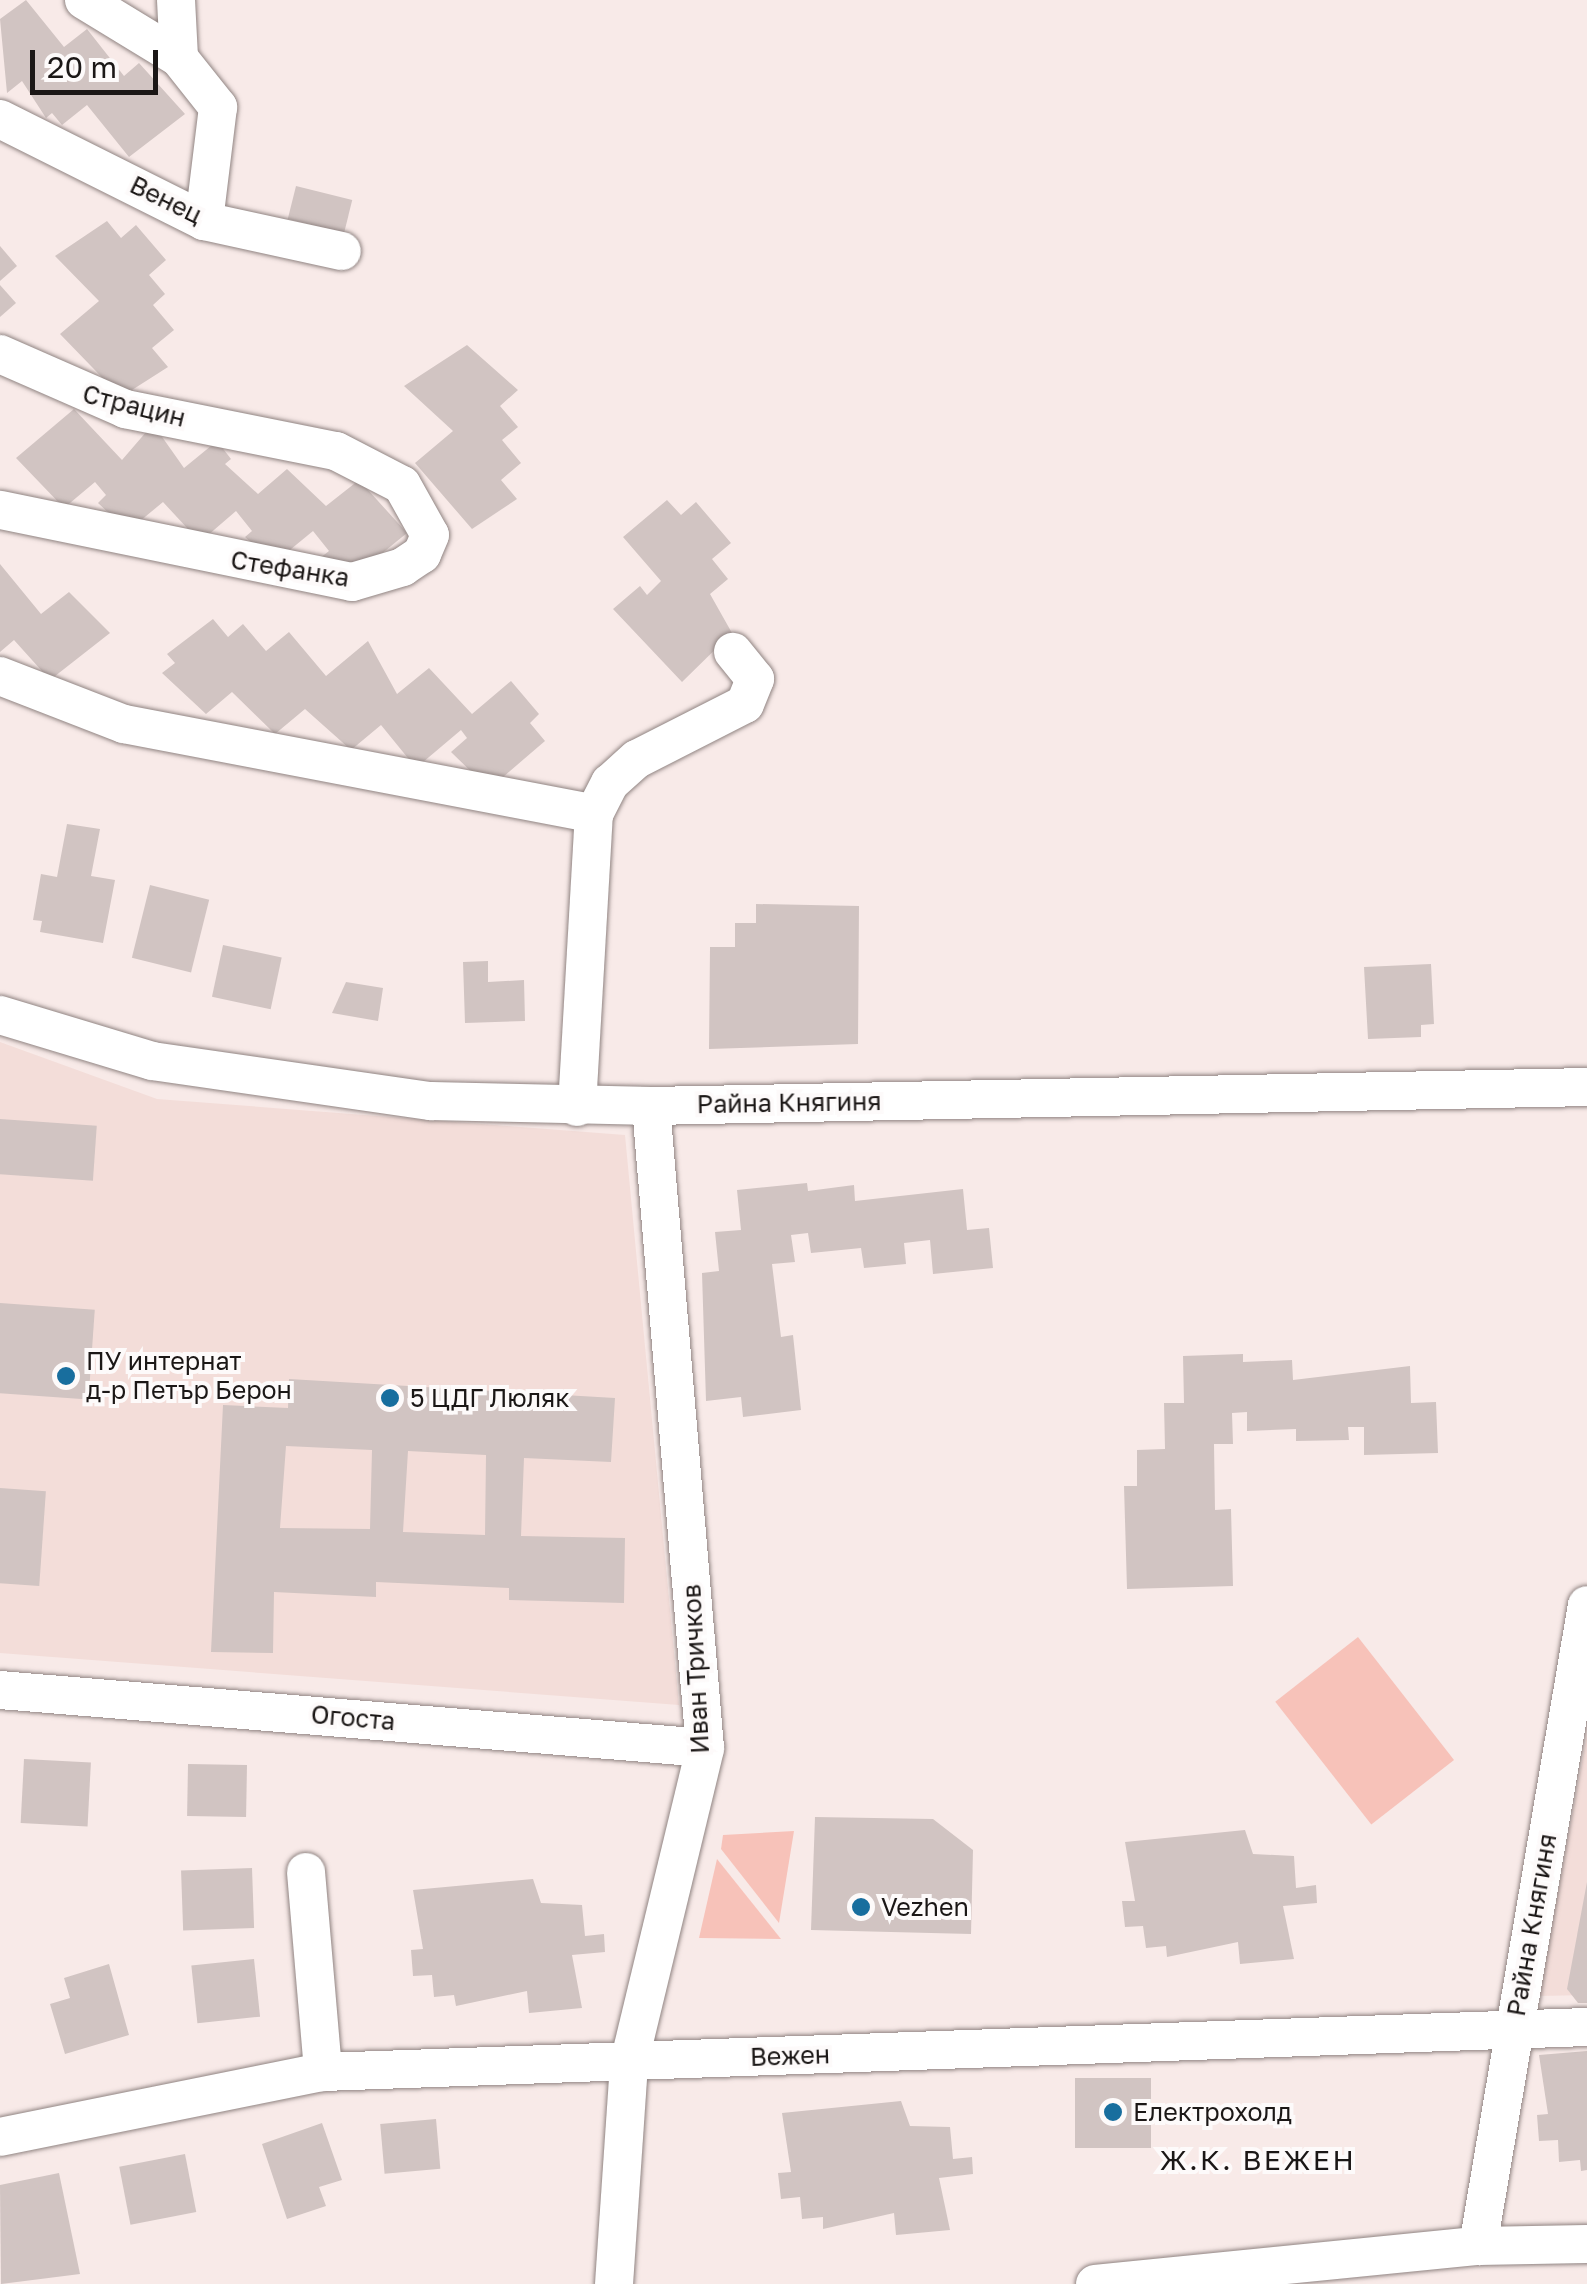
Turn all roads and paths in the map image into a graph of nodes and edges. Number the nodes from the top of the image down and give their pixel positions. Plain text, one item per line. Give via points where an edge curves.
1 (84, 0) edge
2 (176, 0) edge
3 (179, 58) junction
4 (0, 119) edge
5 (204, 221) junction
6 (342, 251) dead end
7 (0, 354) edge
8 (217, 425) joint
9 (0, 510) edge
10 (733, 652) dead end
11 (0, 676) edge
12 (594, 814) junction
13 (0, 1015) edge
14 (1587, 1086) edge
15 (651, 1106) junction
16 (578, 1107) junction
17 (1587, 1605) edge
18 (0, 1690) edge
19 (705, 1748) junction
20 (306, 1872) dead end
21 (1515, 2026) junction
22 (1587, 2028) edge
23 (629, 2063) junction
24 (323, 2072) junction
25 (0, 2137) edge
26 (1587, 2244) edge
27 (1478, 2246) junction
28 (614, 2284) edge
29 (1095, 2284) edge

1 - 3 street
2 - 3 street
3 - 5 street via 218,107
4 - 5 street, Венец
5 - 6 street, Венец
7 - 8 street, Страцин via 100,401
8 - 9 street, Стефанка via 283,435 377,468 421,510 430,535 422,554 352,582
10 - 12 street via 755,679 745,704 637,759 610,783
11 - 12 street via 124,724
12 - 16 street
13 - 16 street, Райна Княгиня via 226,1076 431,1101
14 - 15 street, Райна Княгиня
15 - 16 street, Райна Княгиня
15 - 19 street, Иван Тричков
17 - 21 street, Райна Княгиня
18 - 19 street, Огоста
19 - 23 street, Иван Тричков
20 - 24 street
21 - 22 street, Вежен
21 - 23 street, Вежен
21 - 27 street, Райна Княгиня
23 - 24 street, Вежен
23 - 28 street, Иван Тричков
24 - 25 street, Вежен
26 - 27 street
27 - 29 street

